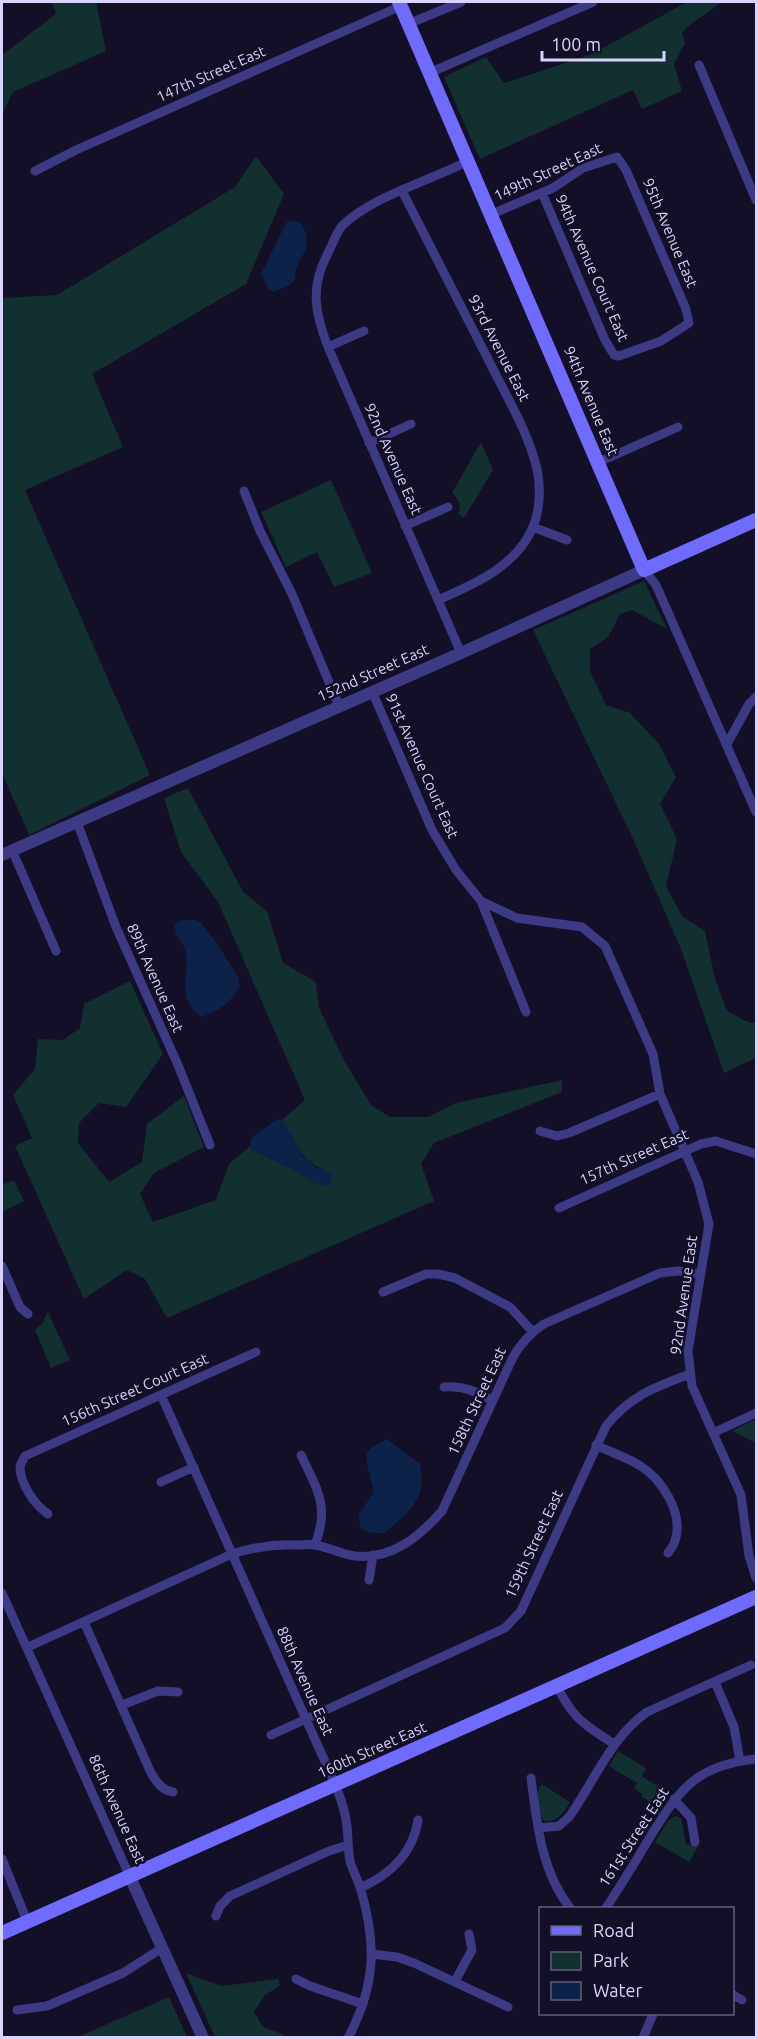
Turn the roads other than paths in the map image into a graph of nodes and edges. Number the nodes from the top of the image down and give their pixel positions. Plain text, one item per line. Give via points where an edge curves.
1 (461, 2) edge
2 (593, 2) edge
3 (400, 4) edge
4 (408, 24) junction
5 (699, 65) dead end
6 (429, 73) junction
7 (617, 156) joint
8 (468, 161) junction
9 (35, 171) dead end
10 (402, 191) junction
11 (542, 193) junction
12 (756, 200) edge
13 (492, 214) junction
14 (364, 331) dead end
15 (328, 347) junction
16 (614, 355) joint
17 (411, 424) dead end
18 (678, 427) dead end
19 (369, 443) junction
20 (599, 462) junction
21 (244, 491) dead end
22 (448, 507) dead end
23 (756, 520) edge
24 (405, 526) junction
25 (533, 527) junction
26 (567, 540) dead end
27 (644, 570) junction
28 (438, 600) junction
29 (461, 653) junction
30 (372, 691) junction
31 (756, 697) edge
32 (339, 706) junction
33 (727, 744) junction
34 (756, 812) edge
35 (77, 822) junction
36 (7, 853) edge
37 (481, 901) junction
38 (56, 951) dead end
39 (526, 1012) dead end
40 (660, 1094) junction
41 (540, 1131) dead end
42 (210, 1145) dead end
43 (685, 1151) junction
44 (756, 1154) edge
45 (559, 1208) dead end
46 (2, 1266) edge
47 (701, 1274) junction
48 (383, 1292) dead end
49 (28, 1314) dead end
50 (532, 1331) junction
51 (256, 1352) dead end
52 (690, 1374) junction
53 (444, 1387) dead end
54 (161, 1395) junction
55 (493, 1401) junction
56 (756, 1413) edge
57 (713, 1433) junction
58 (596, 1445) junction
59 (301, 1455) dead end
60 (194, 1467) junction
61 (161, 1482) dead end
62 (48, 1514) dead end
63 (315, 1545) junction
64 (668, 1553) dead end
65 (232, 1554) junction
66 (373, 1555) junction
67 (756, 1578) edge
68 (369, 1580) dead end
69 (2, 1593) edge
70 (756, 1597) edge
71 (84, 1622) junction
72 (28, 1647) junction
73 (751, 1665) dead end
74 (715, 1682) junction
75 (557, 1686) junction
76 (178, 1692) dead end
77 (122, 1706) junction
78 (306, 1720) junction
79 (271, 1735) dead end
80 (614, 1744) junction
81 (756, 1759) edge
82 (740, 1761) junction
83 (531, 1778) dead end
84 (335, 1784) junction
85 (173, 1792) dead end
86 (674, 1799) junction
87 (418, 1820) dead end
88 (538, 1828) junction
89 (695, 1842) dead end
90 (348, 1845) junction
91 (2, 1859) edge
92 (130, 1876) junction
93 (360, 1888) junction
94 (569, 1907) edge
95 (607, 1907) edge
96 (216, 1916) dead end
97 (27, 1922) junction
98 (2, 1933) edge
99 (469, 1934) dead end
100 (162, 1948) junction
101 (372, 1954) junction
102 (296, 1979) dead end
103 (455, 1982) junction
104 (734, 1995) edge
105 (742, 2000) dead end
106 (363, 2004) junction
107 (508, 2007) dead end
108 (17, 2010) dead end
109 (652, 2015) edge
110 (203, 2037) edge
111 (348, 2037) edge
112 (643, 2037) edge

1 - 4 street
2 - 6 street
3 - 4 main road, 94th Avenue East
3 - 9 street, 147th Street East
4 - 6 main road, 94th Avenue East
5 - 12 street
6 - 8 main road, 94th Avenue East
7 - 11 street, 149th Street East via 583,168
7 - 16 street, 95th Avenue East via 689,323 661,341
8 - 10 street
8 - 13 main road, 94th Avenue East
10 - 15 street, 92nd Avenue East via 367,208 341,228 318,272 318,320
10 - 25 street, 93rd Avenue East via 522,428 537,470 539,497
11 - 13 street, 149th Street East
11 - 16 street, 94th Avenue Court East
13 - 20 main road, 94th Avenue East
14 - 15 street
15 - 19 street, 92nd Avenue East
17 - 19 street
18 - 20 street
19 - 24 street, 92nd Avenue East
20 - 27 main road, 94th Avenue East
21 - 32 street
22 - 24 street
23 - 27 main road, 152nd Street East
24 - 28 street, 92nd Avenue East
25 - 26 street
25 - 28 street via 520,548 495,572
27 - 29 street, 152nd Street East
27 - 33 street, 94th Avenue East via 656,585
28 - 29 street, 92nd Avenue East
29 - 30 street, 152nd Street East
30 - 32 street, 152nd Street East
30 - 37 street, 91st Avenue Court East via 432,830
31 - 33 street
32 - 35 street, 152nd Street East
33 - 34 street, 94th Avenue East
35 - 36 street, 152nd Street East
35 - 42 street, 89th Avenue East via 116,927
36 - 38 street
37 - 39 street, 91st Avenue Court East
37 - 40 street, 92nd Avenue East via 517,918 582,927 604,946 653,1054
40 - 41 street via 569,1133 557,1136
40 - 43 street, 92nd Avenue East
43 - 44 street, 157th Street East via 710,1141
43 - 45 street, 157th Street East
43 - 47 street, 92nd Avenue East via 707,1212
46 - 49 street via 20,1307
47 - 50 street, 158th Street East via 667,1271 647,1277
47 - 52 street, 92nd Avenue East via 688,1351
48 - 50 street via 426,1274 455,1278 510,1307
50 - 55 street, 158th Street East via 520,1345
51 - 54 street, 156th Street Court East
52 - 57 street, 92nd Avenue East
52 - 58 street, 159th Street East via 634,1398 614,1416
53 - 55 street via 469,1388
54 - 60 street, 88th Avenue East
54 - 62 street, 156th Street Court East via 26,1456 19,1470 33,1501
55 - 66 street, 158th Street East via 442,1511 407,1544
56 - 57 street
57 - 67 street, 92nd Avenue East via 741,1495
58 - 64 street via 639,1465 662,1486 672,1507 676,1529 675,1542
58 - 78 street, 159th Street East via 521,1611 505,1628
59 - 63 street via 322,1502
60 - 61 street
60 - 65 street, 88th Avenue East
63 - 65 street, 158th Street East via 269,1545
63 - 66 street, 158th Street East via 356,1556
65 - 71 street, 158th Street East
65 - 78 street, 88th Avenue East
66 - 68 street
69 - 72 street, 86th Avenue East
70 - 75 main road, 160th Street East
71 - 72 street, 158th Street East
71 - 77 street
72 - 92 street, 86th Avenue East
73 - 74 street
74 - 80 street via 647,1712
74 - 82 street via 734,1727
75 - 80 street via 577,1719
75 - 84 main road, 160th Street East
76 - 77 street via 158,1691
77 - 85 street via 158,1785
78 - 79 street, 159th Street East
78 - 84 street, 88th Avenue East
80 - 88 street via 569,1817 559,1826
81 - 82 street, 161st Street East
82 - 86 street, 161st Street East via 702,1774
83 - 88 street
84 - 90 street, 88th Avenue East via 345,1815
84 - 92 main road, 160th Street East
86 - 89 street via 689,1814
86 - 95 street, 161st Street East
87 - 93 street via 416,1834 405,1854 392,1869
88 - 94 street via 544,1857
90 - 93 street, 88th Avenue East
90 - 96 street via 230,1896
91 - 97 street
92 - 97 main road, 160th Street East
92 - 100 street, 86th Avenue East
93 - 101 street, 88th Avenue East
97 - 98 main road, 160th Street East
99 - 103 street via 472,1950
100 - 108 street via 123,1973 47,2006
100 - 110 street, 86th Avenue East
101 - 103 street via 405,1959
101 - 106 street, 88th Avenue East
102 - 106 street
103 - 107 street
104 - 105 street
106 - 111 street, 88th Avenue East
109 - 112 street

